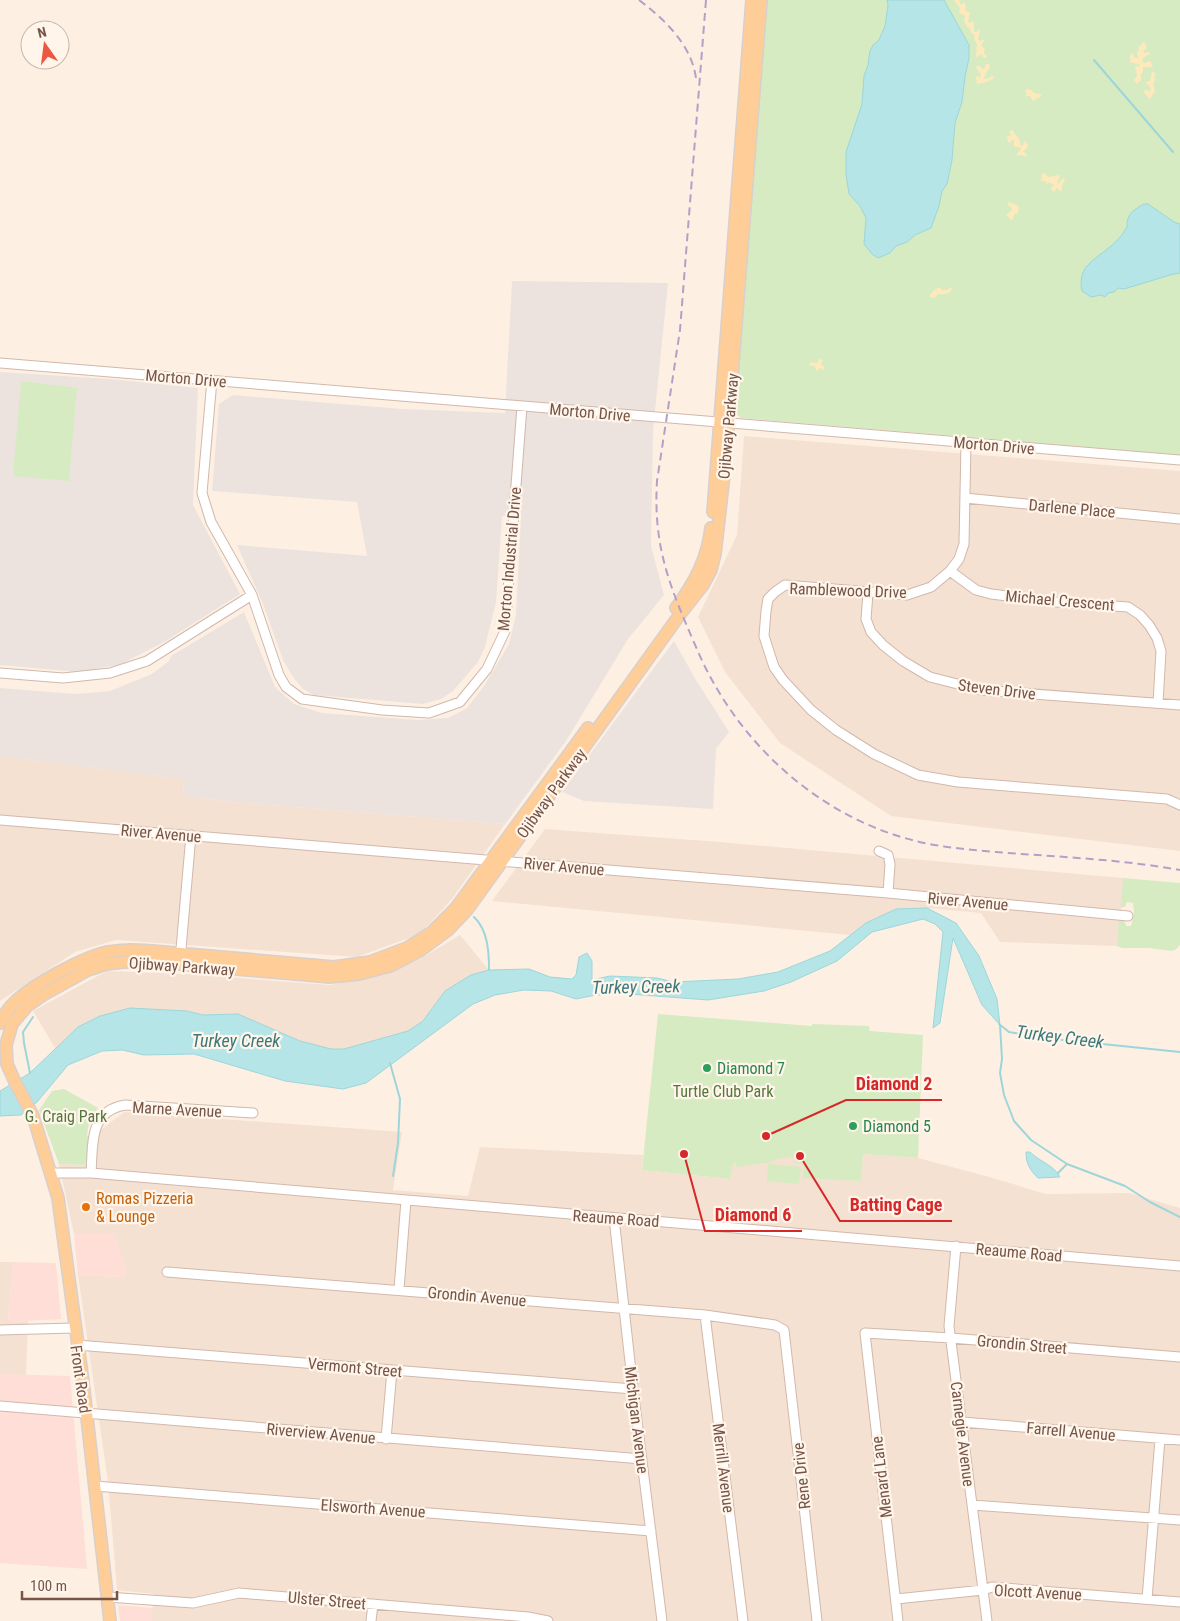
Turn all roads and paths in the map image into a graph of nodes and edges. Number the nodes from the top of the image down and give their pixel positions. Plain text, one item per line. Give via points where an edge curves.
1 (752, 0) edge
2 (761, 0) edge
3 (0, 363) edge
4 (212, 380) junction
5 (522, 406) junction
6 (724, 423) junction
7 (966, 443) junction
8 (1180, 460) edge
9 (964, 498) junction
10 (1180, 519) edge
11 (950, 570) junction
12 (868, 592) junction
13 (252, 595) junction
14 (0, 673) edge
15 (1158, 703) junction
16 (1180, 704) edge
17 (1180, 805) edge
18 (0, 820) edge
19 (191, 835) junction
20 (880, 851) dead end
21 (496, 861) junction
22 (888, 893) junction
23 (1128, 916) dead end
24 (180, 960) junction
25 (0, 1023) edge
26 (4, 1030) edge
27 (0, 1067) edge
28 (8, 1077) junction
29 (253, 1113) dead end
30 (40, 1140) joint
31 (51, 1173) junction
32 (91, 1173) junction
33 (406, 1200) junction
34 (614, 1218) junction
35 (956, 1246) junction
36 (1180, 1266) edge
37 (167, 1272) dead end
38 (399, 1289) junction
39 (624, 1308) junction
40 (705, 1316) junction
41 (74, 1328) junction
42 (0, 1330) edge
43 (784, 1330) joint
44 (865, 1333) joint
45 (951, 1338) junction
46 (76, 1345) junction
47 (1180, 1357) edge
48 (392, 1370) junction
49 (633, 1389) junction
50 (0, 1406) edge
51 (86, 1414) junction
52 (962, 1422) junction
53 (1160, 1438) junction
54 (386, 1439) junction
55 (1180, 1440) edge
56 (642, 1459) junction
57 (96, 1486) junction
58 (972, 1505) junction
59 (1154, 1518) junction
60 (1180, 1520) edge
61 (651, 1531) junction
62 (983, 1590) junction
63 (107, 1597) junction
64 (896, 1599) junction
65 (1147, 1599) junction
66 (1180, 1602) edge
67 (373, 1604) junction
68 (110, 1621) edge
69 (371, 1621) edge
70 (548, 1621) edge
71 (662, 1621) edge
72 (743, 1621) edge
73 (817, 1621) edge
74 (898, 1621) edge
75 (987, 1621) edge

1 - 6 main road, Ojibway Parkway
2 - 6 main road, Ojibway Parkway
3 - 4 street, Morton Drive
4 - 5 street, Morton Drive
4 - 13 street, Morton Industrial Drive via 202,493 211,522
5 - 6 street, Morton Drive
5 - 13 street, Morton Industrial Drive via 505,631 487,669 460,702 429,713 302,699 278,675
6 - 7 street, Morton Drive
6 - 21 main road, Ojibway Parkway via 711,529 706,556 696,578
7 - 8 street, Morton Drive
7 - 9 street, Ramblewood Drive
9 - 10 street, Darlene Place
9 - 11 street, Ramblewood Drive via 964,544 959,559
11 - 12 street, Ramblewood Drive via 931,587 907,595
11 - 15 street, Michael Crescent via 976,590 991,594 1128,607 1140,615 1157,638 1161,651
12 - 15 street, Steven Drive via 866,619 872,632 883,645 930,677 981,690
12 - 17 street, Ramblewood Drive via 785,585 768,599 764,636 774,667 811,710 836,730 874,754 918,774 958,782 1167,799
13 - 14 street via 147,661 110,673 62,678
15 - 16 street, Steven Drive
18 - 19 street, River Avenue
19 - 21 street, River Avenue
19 - 24 street
20 - 22 street via 888,855 890,864
21 - 22 street, River Avenue
21 - 24 main road, Ojibway Parkway via 430,933 407,948 370,962 334,966
22 - 23 street, River Avenue
24 - 25 main road, Ojibway Parkway via 123,950 103,953 76,964 26,993
24 - 26 main road, Ojibway Parkway via 124,962 88,970 27,1006
26 - 28 main road, Ojibway Parkway
27 - 28 main road, Ojibway Parkway
28 - 30 main road, Ojibway Parkway
29 - 32 street, Marne Avenue via 117,1107 99,1119 94,1131
30 - 31 main road, Front Road
31 - 32 street, Reaume Road
31 - 41 main road, Front Road via 58,1198 72,1291
32 - 33 street, Reaume Road
33 - 34 street, Reaume Road
33 - 38 street
34 - 35 street, Reaume Road
34 - 39 street, Michigan Avenue
35 - 36 street, Reaume Road
35 - 45 street, Carnegie Avenue via 949,1326
37 - 38 street, Grondin Avenue
38 - 39 street, Grondin Avenue
39 - 40 street, Grondin Avenue
39 - 49 street, Michigan Avenue
40 - 43 street, Grondin Avenue
40 - 72 street, Merrill Avenue
41 - 42 street
41 - 46 main road, Front Road
43 - 73 street, Rene Drive
44 - 45 street, Grondin Street
44 - 64 street, Menard Lane
45 - 47 street, Grondin Street
45 - 52 street, Carnegie Avenue
46 - 48 street, Vermont Street
46 - 51 main road, Front Road
48 - 49 street, Vermont Street
48 - 54 street
49 - 56 street, Michigan Avenue
50 - 51 street, Riverview Avenue
51 - 54 street, Riverview Avenue
51 - 57 main road, Front Road
52 - 53 street, Farrell Avenue
52 - 58 street, Carnegie Avenue
53 - 55 street, Farrell Avenue
53 - 59 street
54 - 56 street, Riverview Avenue
56 - 61 street, Michigan Avenue
57 - 61 street, Elsworth Avenue
57 - 63 main road, Front Road
58 - 59 street
58 - 62 street, Carnegie Avenue
59 - 60 street
59 - 65 street
61 - 71 street, Michigan Avenue
62 - 64 street, Olcott Avenue
62 - 65 street, Olcott Avenue via 992,1587
62 - 75 street, Carnegie Avenue
63 - 67 street, Ulster Street via 193,1603 238,1593
63 - 68 main road, Front Road
64 - 74 street, Menard Lane
65 - 66 street, Olcott Avenue
67 - 69 street
67 - 70 street, Ulster Street via 528,1616

